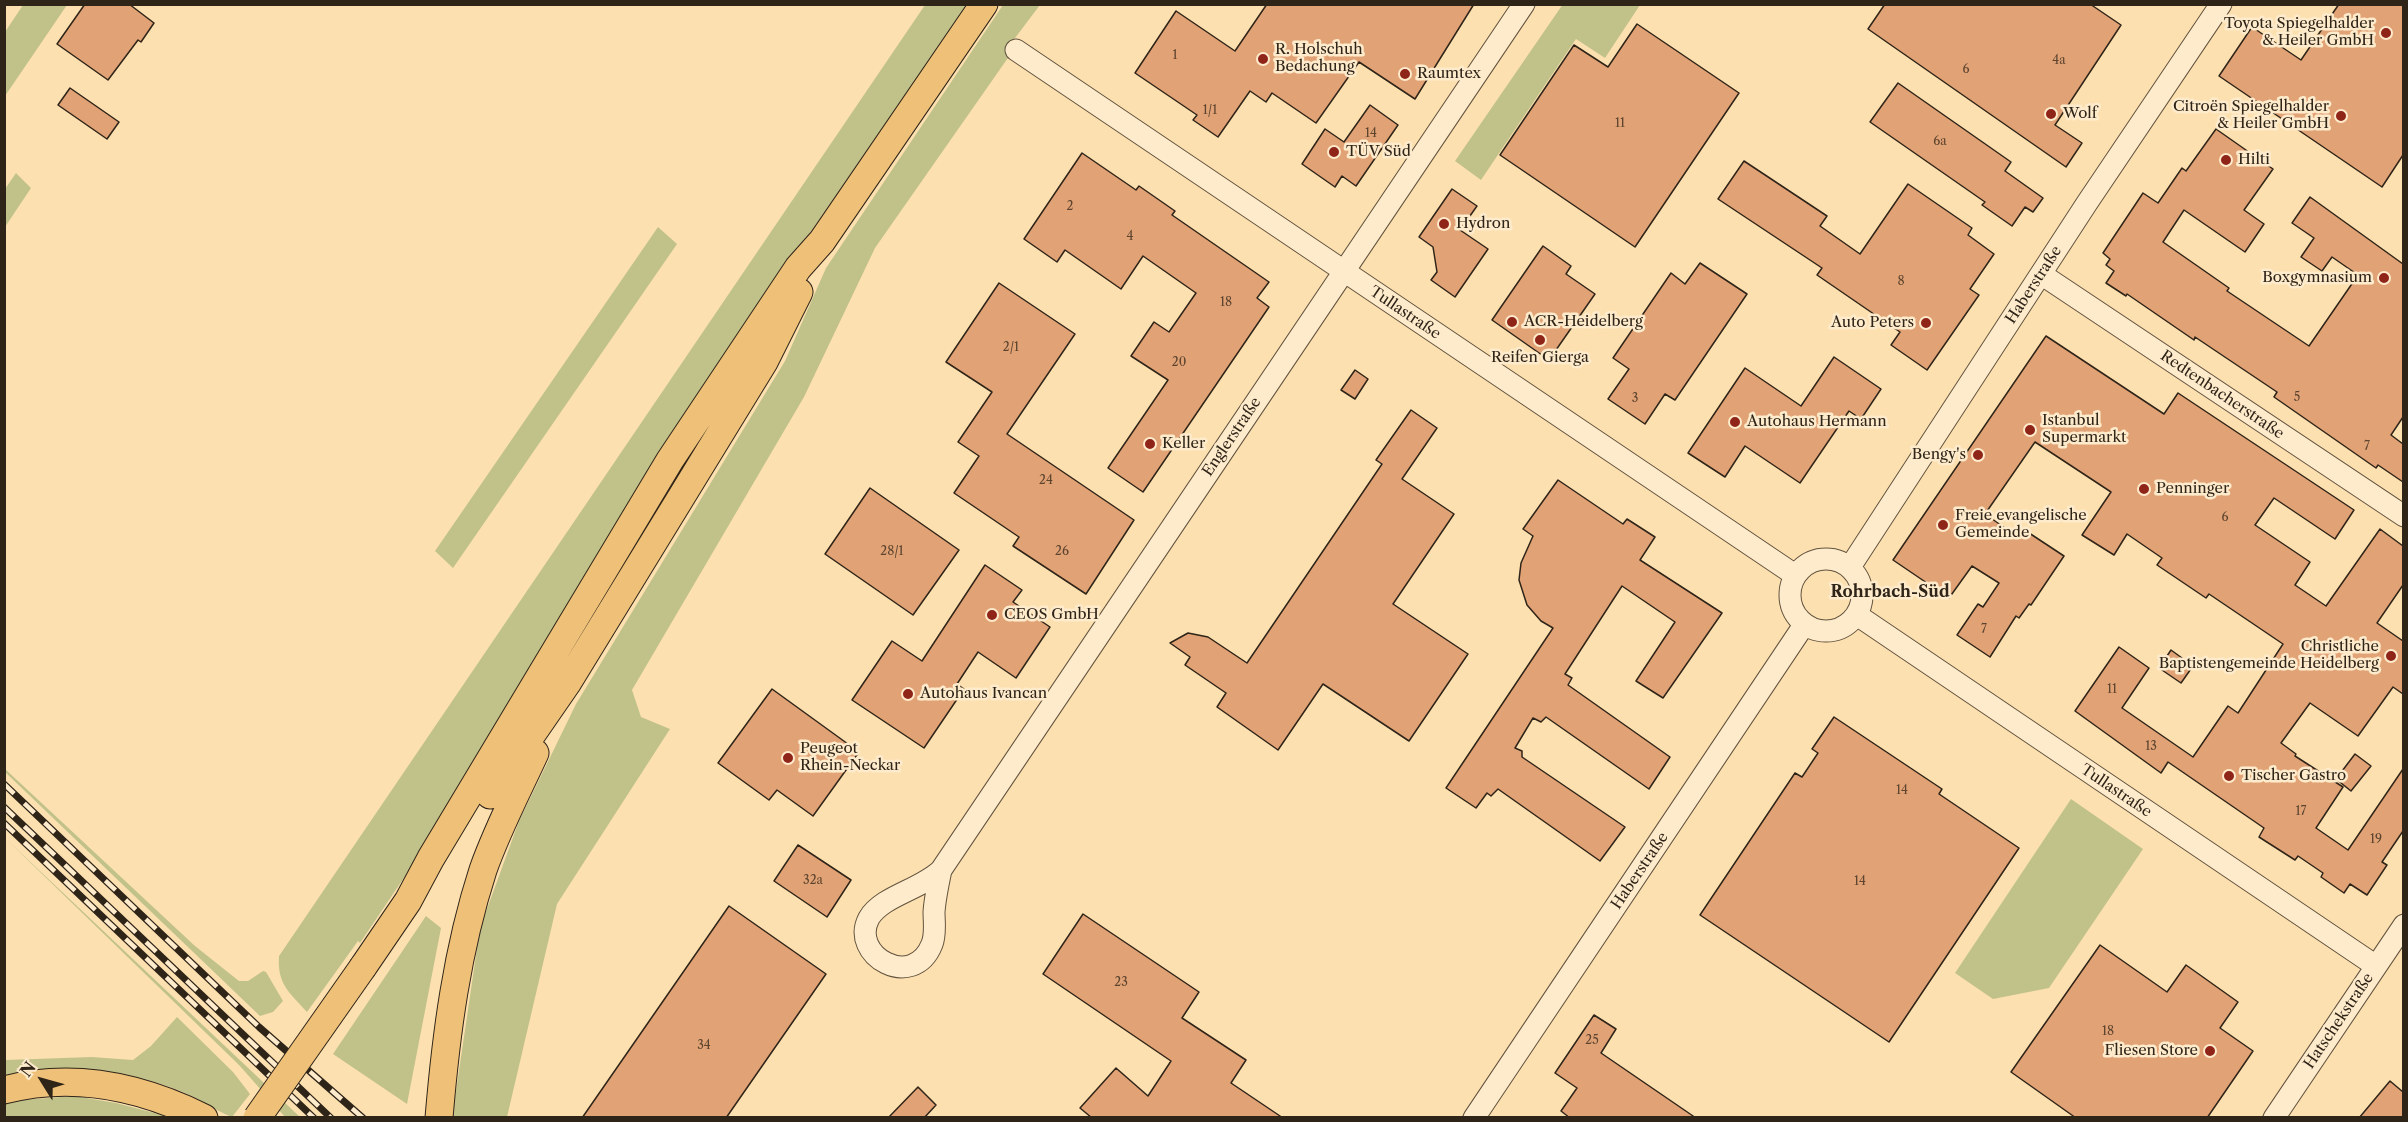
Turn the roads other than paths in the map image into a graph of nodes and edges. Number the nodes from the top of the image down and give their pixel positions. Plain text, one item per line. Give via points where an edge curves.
1 (984, 4) edge
2 (1524, 4) edge
3 (2221, 4) edge
4 (1016, 50) dead end
5 (822, 242) junction
6 (1344, 273) junction
7 (2041, 274) junction
8 (2403, 516) edge
9 (1850, 567) junction
10 (1795, 575) junction
11 (1857, 615) junction
12 (1804, 625) junction
13 (568, 682) junction
14 (940, 870) junction
15 (408, 902) junction
16 (2403, 925) edge
17 (2376, 966) junction
18 (4, 1090) edge
19 (204, 1118) edge
20 (257, 1118) edge
21 (439, 1118) edge
22 (1474, 1118) edge
23 (2274, 1118) edge

1 - 5 main road
2 - 6 street, Englerstraße
3 - 7 street, Haberstraße
4 - 6 street, Tullastraße
5 - 13 main road via 764,362
5 - 15 main road via 798,268 675,452
6 - 10 street, Tullastraße
6 - 14 street, Englerstraße
7 - 8 street, Redtenbacherstraße
7 - 9 street, Haberstraße
9 - 10 street via 1835,560 1819,559
9 - 11 street via 1863,592
10 - 12 street via 1790,600
11 - 12 street via 1835,631
11 - 17 street, Tullastraße
12 - 22 street, Haberstraße
13 - 15 main road via 441,864
13 - 21 main road via 484,868 459,960
14 - 14 street, Englerstraße via 923,884 877,907 868,920 868,946 885,963 912,966 924,958 932,943
15 - 20 main road, bridge
16 - 17 street, Hatschekstraße
17 - 23 street, Hatschekstraße
18 - 19 main road via 51,1083 108,1085 176,1103

